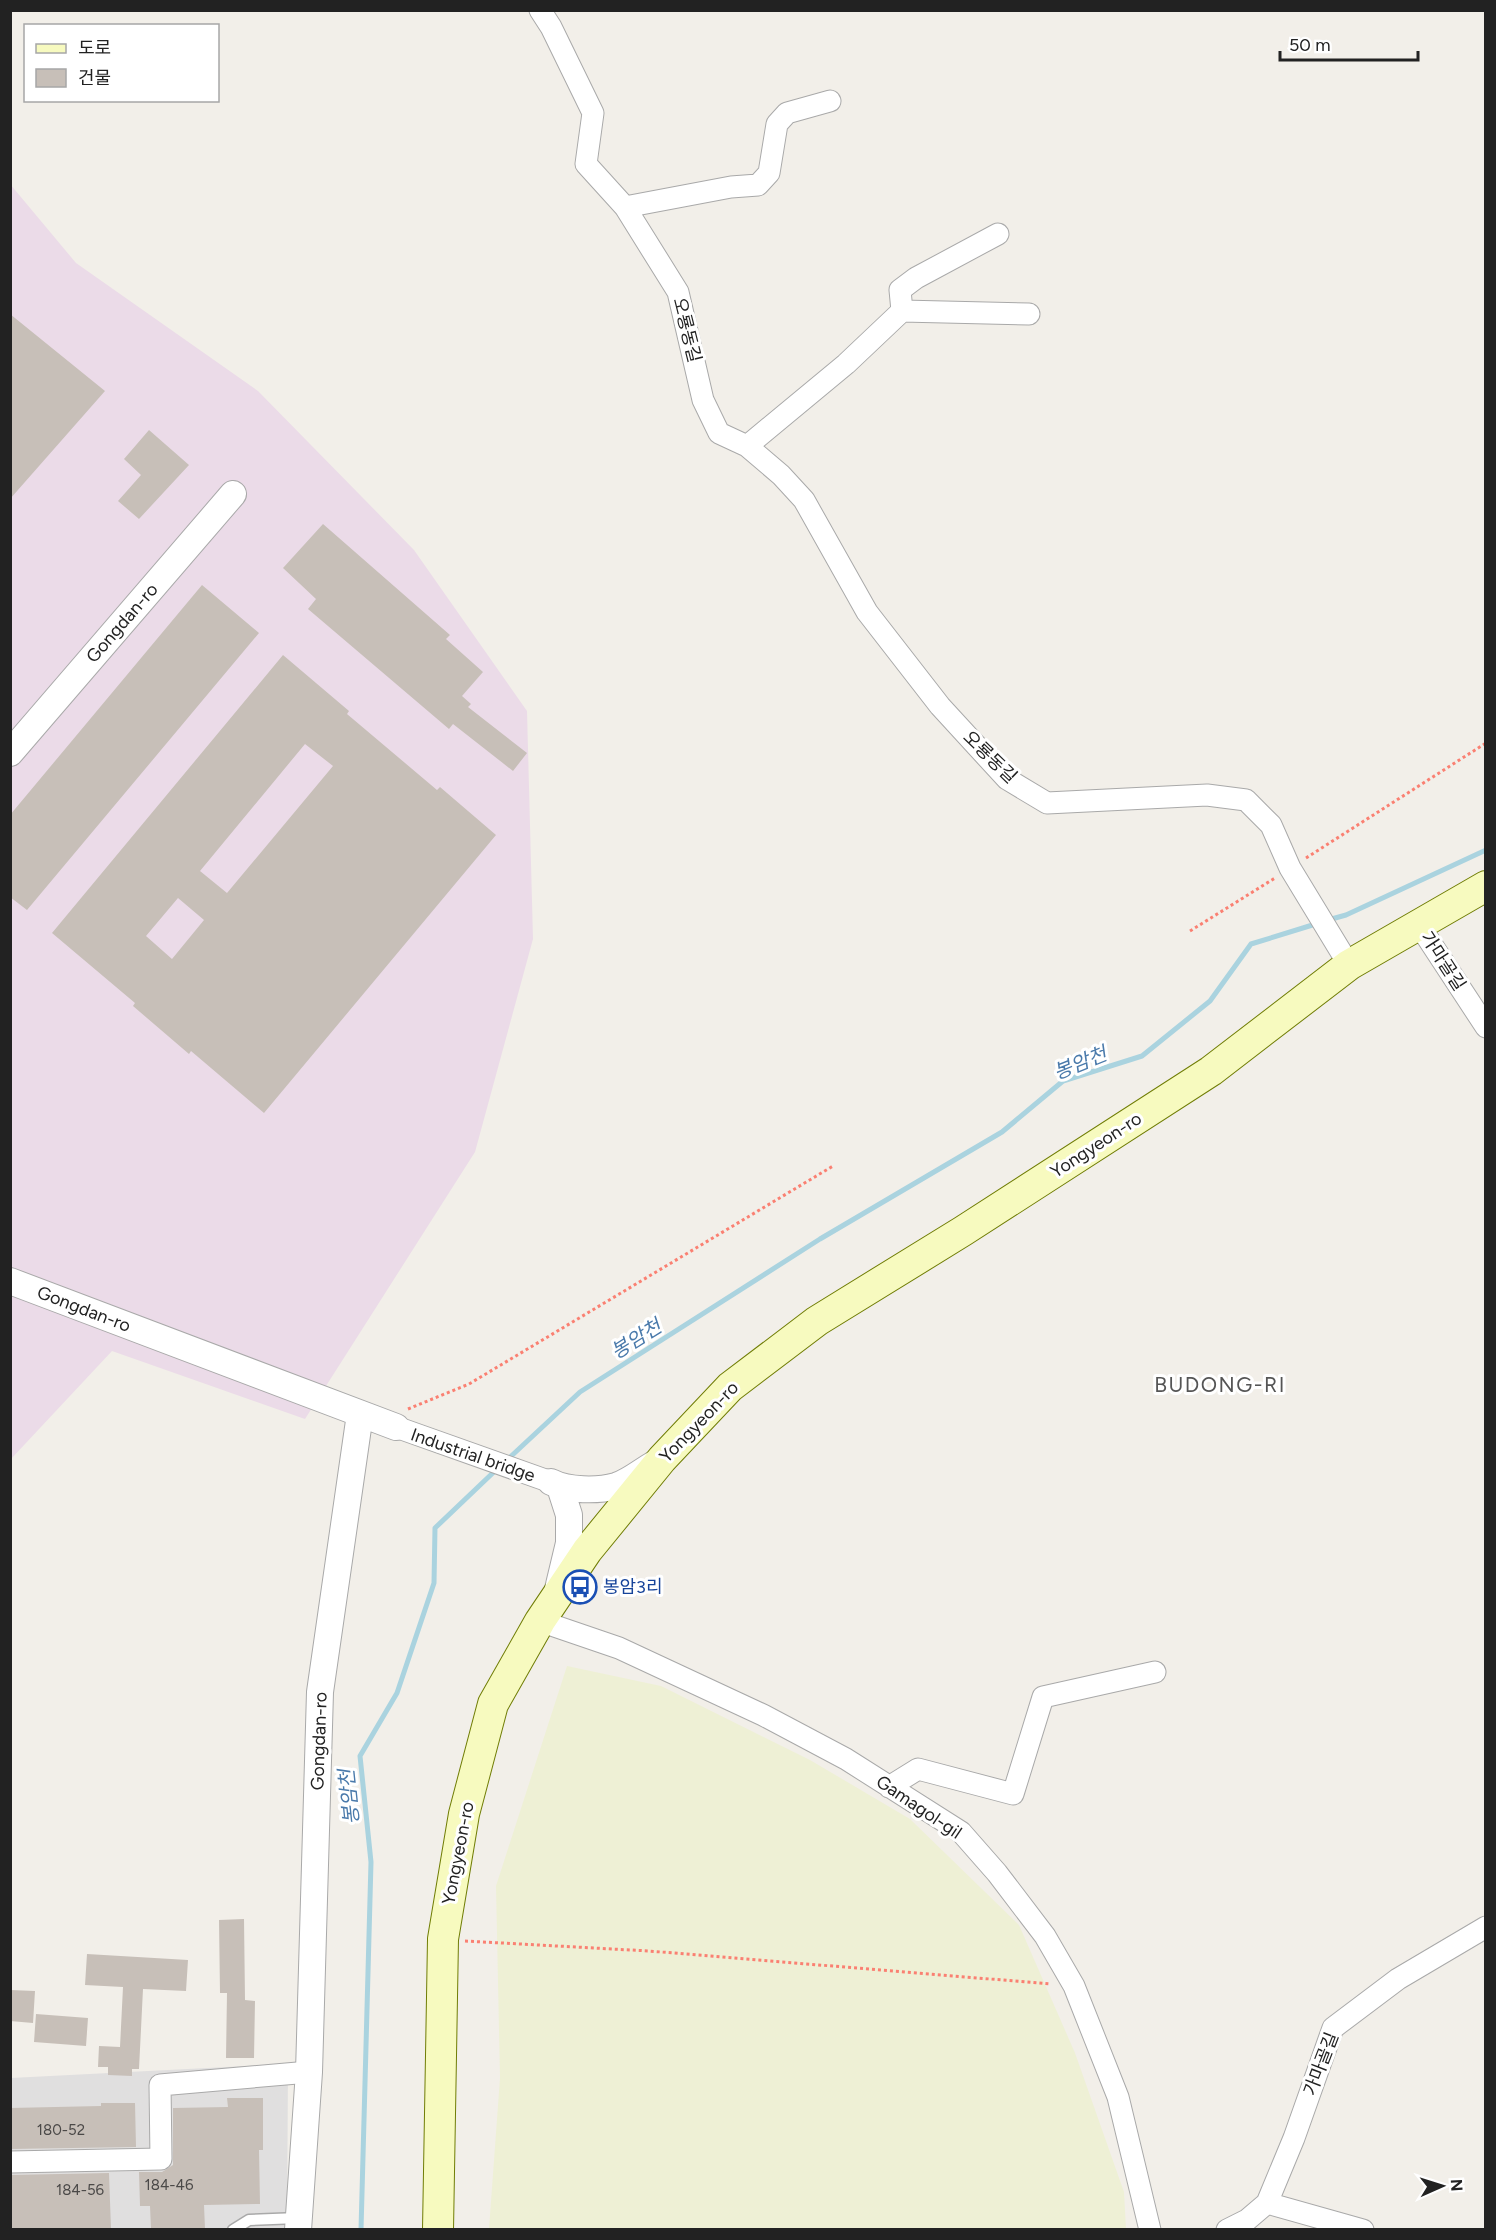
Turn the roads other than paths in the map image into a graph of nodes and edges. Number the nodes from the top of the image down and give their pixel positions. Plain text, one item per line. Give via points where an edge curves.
1 (540, 10) edge
2 (830, 101) dead end
3 (625, 207) junction
4 (998, 234) dead end
5 (902, 311) junction
6 (1029, 314) dead end
7 (747, 446) junction
8 (232, 494) dead end
9 (14, 742) edge
10 (1485, 886) edge
11 (1424, 932) junction
12 (1342, 954) junction
13 (1485, 1028) edge
14 (10, 1281) edge
15 (377, 1420) junction
16 (662, 1459) junction
17 (556, 1484) junction
18 (548, 1609) junction
19 (1155, 1672) dead end
20 (890, 1787) junction
21 (1485, 1927) edge
22 (309, 2072) junction
23 (10, 2162) edge
24 (1267, 2203) junction
25 (295, 2226) edge
26 (233, 2229) edge
27 (438, 2229) edge
28 (1150, 2229) edge
29 (1227, 2229) edge
30 (1363, 2229) edge

1 - 3 street, 오룡동길 via 593,113 586,164
2 - 3 street via 787,113 777,124 769,173 759,185
3 - 7 street, 오룡동길 via 678,292 704,400 719,433
4 - 5 street via 900,290
5 - 6 street
5 - 7 street via 846,364
7 - 12 street, 오룡동길 via 804,500 867,612 940,706 1007,779 1047,803 1207,795 1246,800 1271,825 1290,868
8 - 9 street, Gongdan-ro
10 - 11 main road, Yongyeon-ro
11 - 12 main road, Yongyeon-ro
11 - 13 street, 가마골길
12 - 16 main road, Yongyeon-ro via 1211,1071 817,1321 730,1387
14 - 15 street, Gongdan-ro
15 - 17 street, Industrial bridge
15 - 22 street, Gongdan-ro via 320,1692
16 - 17 street via 617,1485 595,1489
16 - 18 main road, Yongyeon-ro via 587,1551
17 - 18 street via 569,1515 569,1543
18 - 20 street, Gamagol-gil via 619,1648 763,1715
18 - 27 main road, Yongyeon-ro via 493,1704 464,1814 443,1939
19 - 20 street via 1043,1697 1013,1794 918,1769
20 - 28 street, Gamagol-gil via 961,1832 1045,1936 1074,1986 1118,2097
21 - 24 street, 가마골길 via 1398,1979 1333,2028
22 - 23 street via 160,2085 161,2159
22 - 25 street, Gongdan-ro
24 - 29 street, 가마골길 via 1247,2220
24 - 30 street
25 - 26 lane, Gongdan-ro via 249,2220

